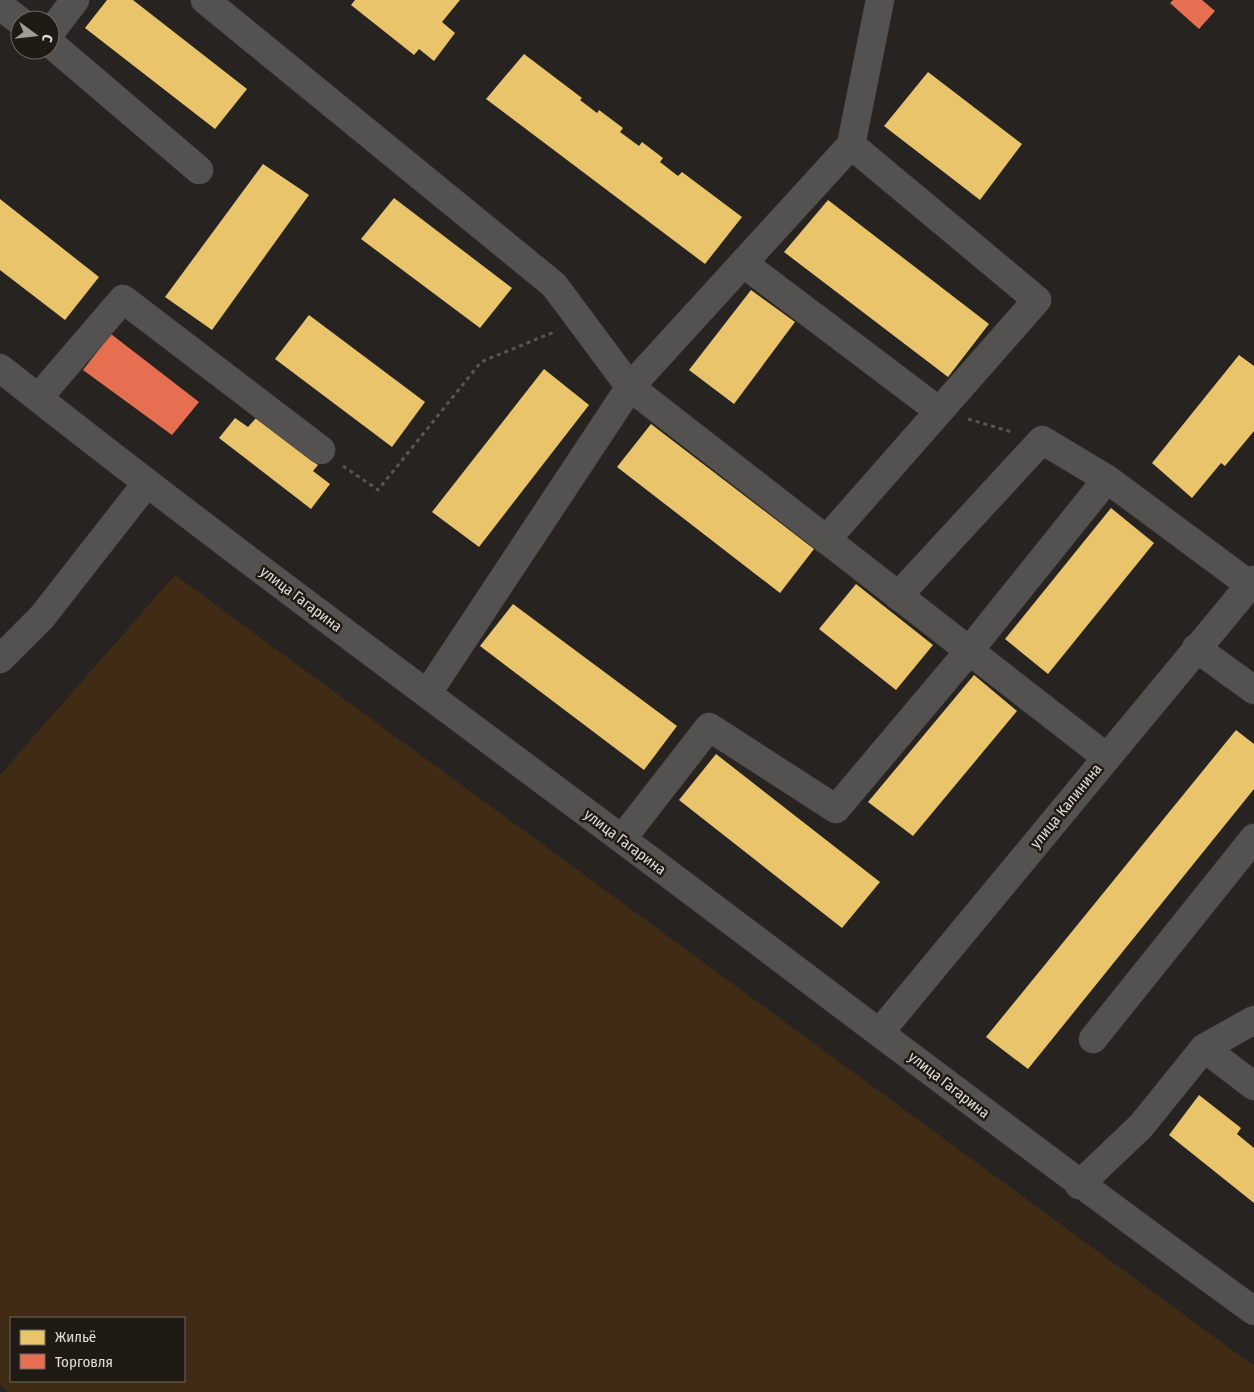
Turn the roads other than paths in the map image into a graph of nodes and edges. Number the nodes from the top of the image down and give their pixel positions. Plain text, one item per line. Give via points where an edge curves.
1 (75, 0) edge
2 (205, 0) edge
3 (880, 0) edge
4 (60, 20) edge
5 (60, 52) edge
6 (852, 145) junction
7 (198, 170) dead end
8 (743, 263) junction
9 (0, 368) edge
10 (630, 387) junction
11 (38, 398) junction
12 (939, 411) junction
13 (321, 450) road end
14 (1107, 479) junction
15 (146, 484) junction
16 (826, 540) junction
17 (1252, 582) edge
18 (898, 596) junction
19 (1196, 648) junction
20 (969, 650) junction
21 (0, 659) edge
22 (1254, 690) edge
23 (428, 694) junction
24 (1106, 757) junction
25 (1254, 838) edge
26 (622, 839) junction
27 (1254, 1020) edge
28 (880, 1032) junction
29 (1093, 1039) dead end
30 (1204, 1048) junction
31 (1254, 1086) edge
32 (1079, 1185) junction
33 (1254, 1311) edge

1 - 4 street
2 - 10 street via 554,285
3 - 6 street
5 - 7 street
6 - 8 street
6 - 12 street via 1037,300
8 - 10 street
8 - 12 street
9 - 11 street, улица Гагарина
10 - 16 street
10 - 23 street
11 - 13 street via 123,298
11 - 15 street, улица Гагарина
12 - 16 street
14 - 17 street
14 - 18 street via 1042,440
14 - 20 street
15 - 21 street via 42,617
15 - 23 street, улица Гагарина
16 - 18 street
17 - 19 street, улица Калинина
18 - 20 street
19 - 22 street
19 - 24 street, улица Калинина
20 - 24 street
20 - 26 street via 836,809 709,728
23 - 26 street, улица Гагарина
24 - 28 street, улица Калинина
25 - 29 street
26 - 28 street, улица Гагарина
27 - 30 street
28 - 32 street, улица Гагарина
30 - 31 street
30 - 32 street via 1142,1126
32 - 33 street, улица Гагарина

